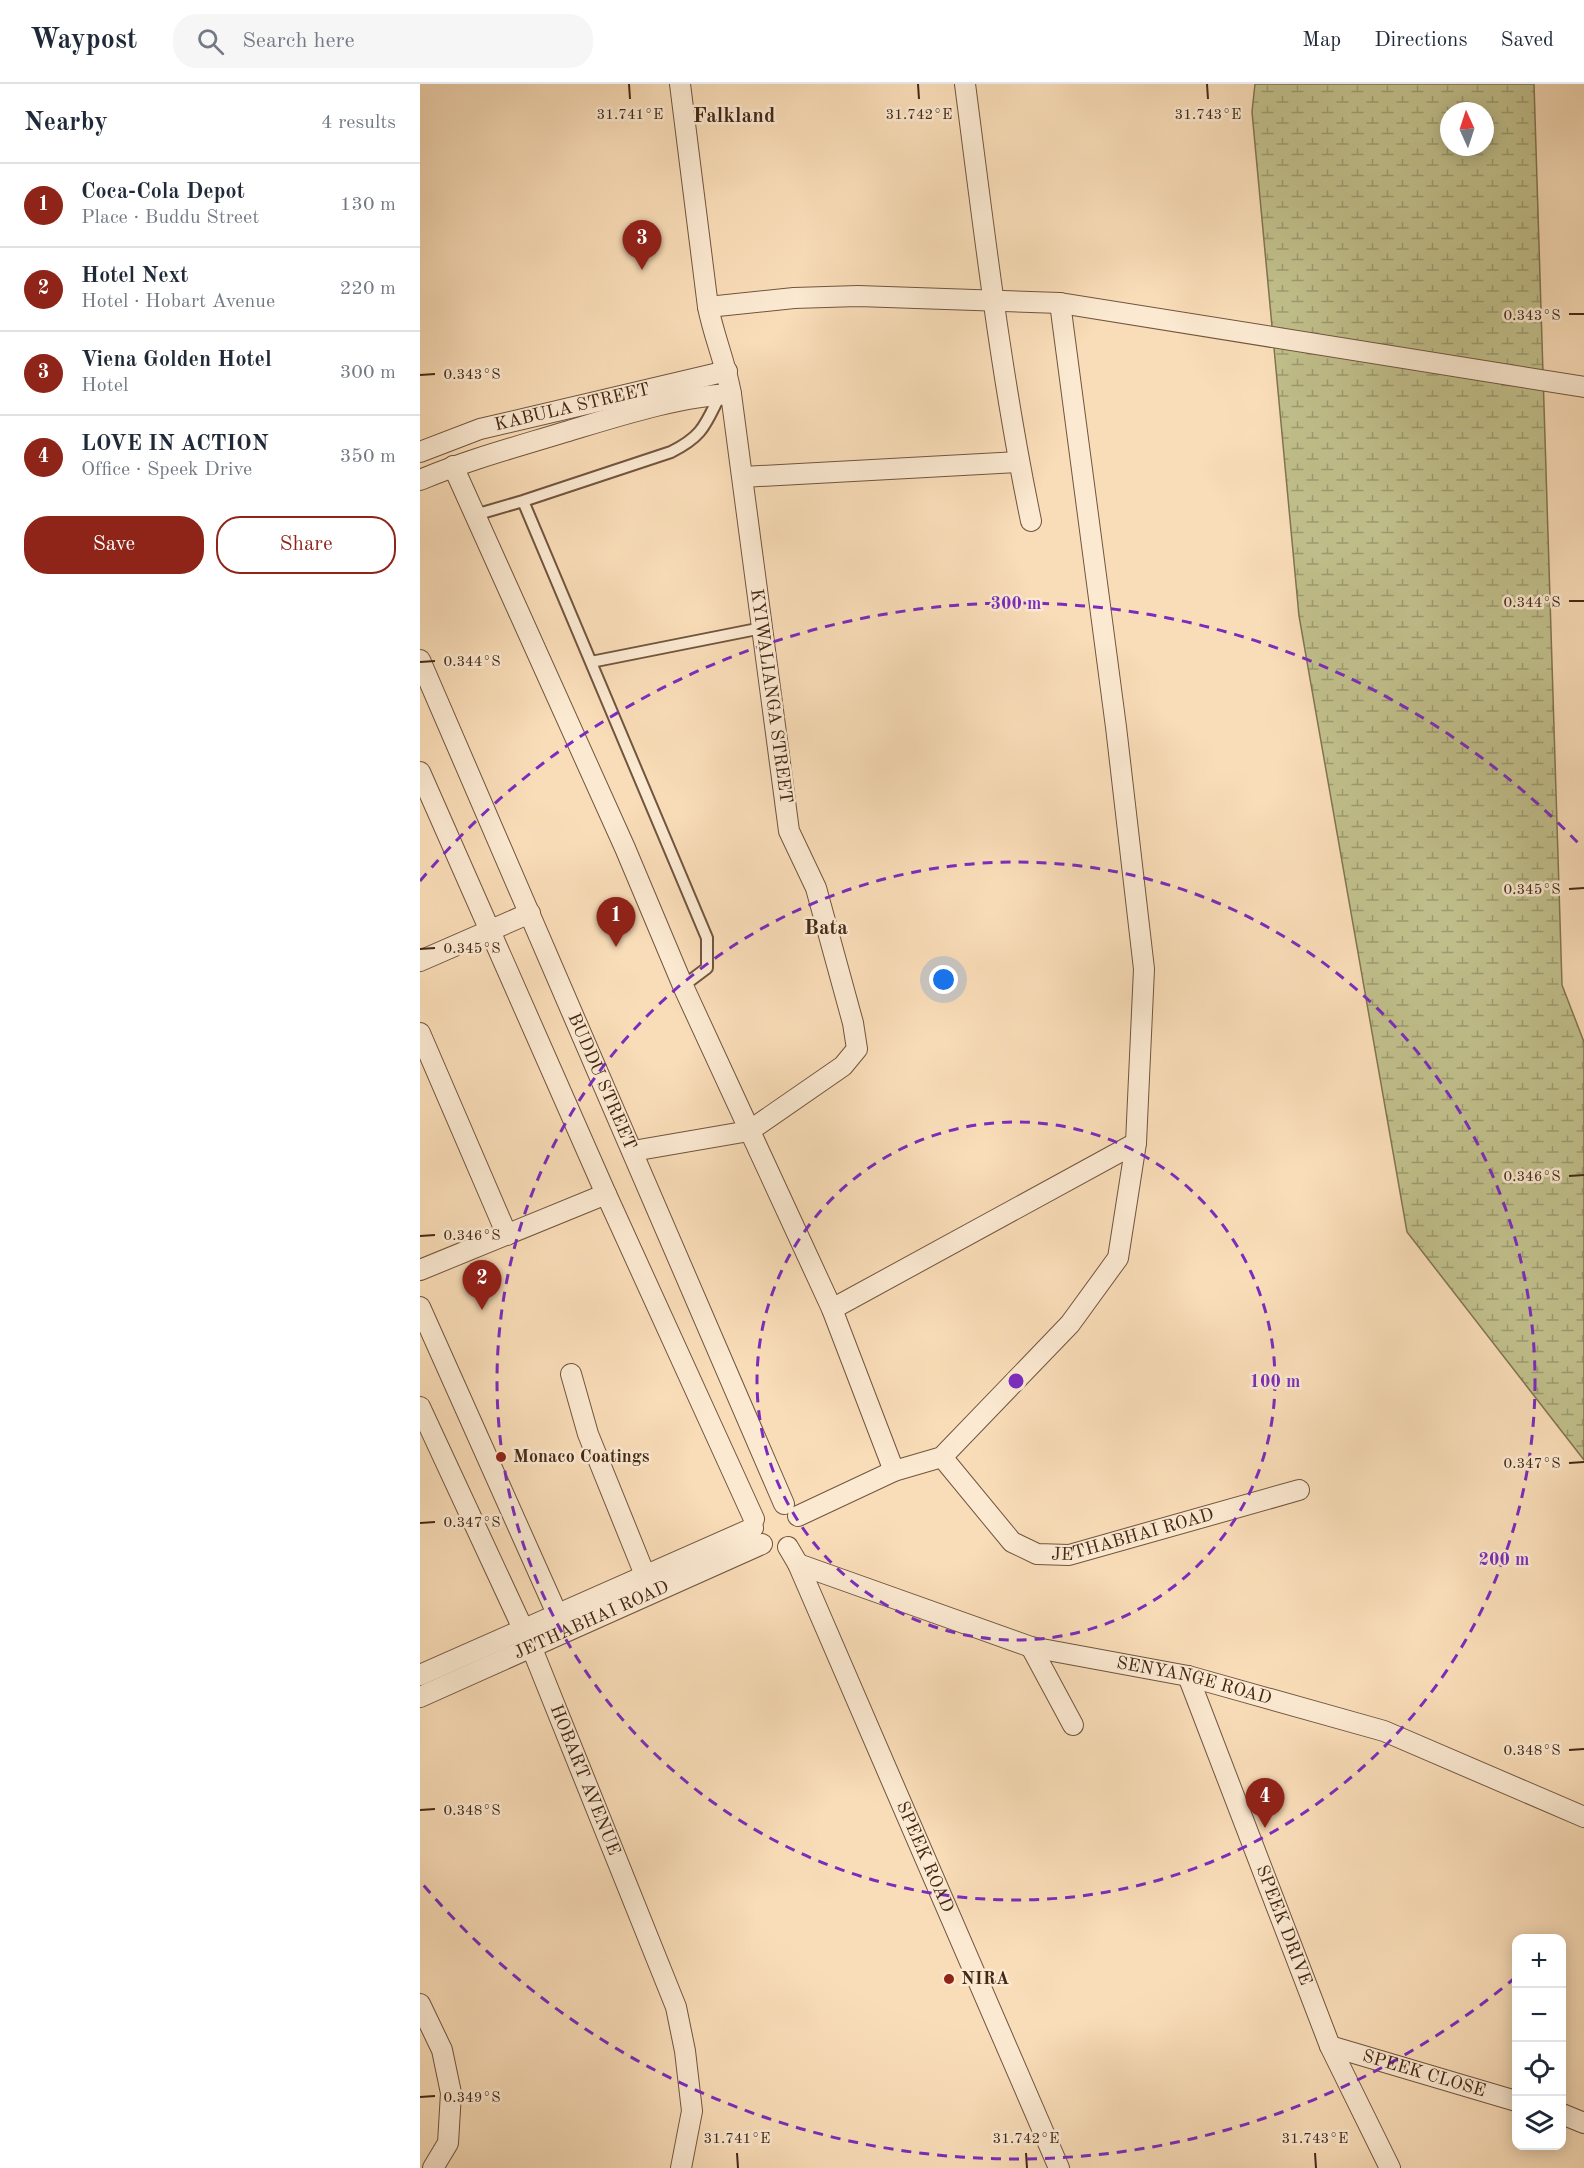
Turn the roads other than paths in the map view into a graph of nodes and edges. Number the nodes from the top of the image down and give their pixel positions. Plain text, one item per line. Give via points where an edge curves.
1 (680, 84) edge
2 (965, 84) edge
3 (993, 300) junction
4 (1060, 303) junction
5 (708, 307) junction
6 (727, 370) junction
7 (1584, 387) edge
8 (725, 394) junction
9 (420, 452) edge
10 (1019, 462) junction
11 (453, 466) junction
12 (743, 477) junction
13 (420, 480) edge
14 (523, 501) junction
15 (475, 515) junction
16 (1031, 521) dead end
17 (762, 628) junction
18 (420, 660) edge
19 (591, 662) junction
20 (420, 772) edge
21 (530, 913) junction
22 (489, 931) junction
23 (420, 961) edge
24 (683, 986) junction
25 (420, 1033) edge
26 (749, 1131) junction
27 (1136, 1143) junction
28 (633, 1151) junction
29 (606, 1194) junction
30 (507, 1235) junction
31 (420, 1270) edge
32 (420, 1307) edge
33 (832, 1309) junction
34 (571, 1374) dead end
35 (420, 1407) edge
36 (942, 1457) junction
37 (894, 1471) junction
38 (1299, 1490) dead end
39 (791, 1510) junction
40 (757, 1530) junction
41 (788, 1547) junction
42 (798, 1564) junction
43 (645, 1575) junction
44 (561, 1623) junction
45 (528, 1638) junction
46 (1031, 1647) junction
47 (421, 1672) edge
48 (1188, 1676) junction
49 (420, 1697) edge
50 (1073, 1725) dead end
51 (1584, 1817) edge
52 (420, 2004) edge
53 (1330, 2046) junction
54 (1512, 2100) edge
55 (1566, 2116) edge
56 (1584, 2123) edge
57 (433, 2168) edge
58 (681, 2168) edge
59 (1059, 2168) edge
60 (1390, 2168) edge

1 - 5 street, KYIWALIANGA STREET
2 - 3 street
3 - 4 street
3 - 5 street via 858,296
3 - 10 street
4 - 7 street
4 - 27 street via 1144,969
5 - 6 street, KYIWALIANGA STREET
6 - 8 street, KYIWALIANGA STREET
6 - 9 street, KABULA STREET via 480,429
8 - 11 street via 705,395 599,422
8 - 12 street, KYIWALIANGA STREET
8 - 14 lane via 703,430 689,443
10 - 12 street
10 - 16 street
11 - 13 street
11 - 15 street
12 - 17 street, KYIWALIANGA STREET
14 - 15 lane
14 - 19 lane
15 - 24 street
17 - 19 lane
17 - 26 street, KYIWALIANGA STREET via 789,831 816,888 857,1049 843,1066
18 - 21 street, BUDDU STREET
19 - 24 lane via 707,938 707,968
20 - 22 street
21 - 22 street
21 - 28 street, BUDDU STREET
22 - 23 street
22 - 29 street
24 - 26 street
25 - 30 street
26 - 28 street, KYIWALIANGA STREET
26 - 33 street
27 - 33 street
27 - 36 street via 1119,1258 1070,1324
28 - 39 street, BUDDU STREET
29 - 30 street
29 - 40 street
30 - 31 street
32 - 44 street
33 - 37 street
34 - 43 street via 588,1434
35 - 45 street, HOBART AVENUE
36 - 37 street
36 - 38 street, JETHABHAI ROAD via 1012,1542 1037,1554 1069,1555
37 - 39 street
39 - 40 street via 775,1503 766,1506 759,1511
39 - 41 street via 800,1524 795,1541
40 - 41 street via 770,1548
40 - 43 street, JETHABHAI ROAD
40 - 44 street, JETHABHAI ROAD
41 - 42 street, SPEEK ROAD
42 - 46 street, SENYANGE ROAD
42 - 59 street, SPEEK ROAD
43 - 44 street, JETHABHAI ROAD
44 - 45 street, JETHABHAI ROAD
45 - 47 street, JETHABHAI ROAD
45 - 49 street, JETHABHAI ROAD
45 - 58 street, HOBART AVENUE via 676,2007 692,2111
46 - 48 street, SENYANGE ROAD
46 - 50 street
48 - 51 street, SENYANGE ROAD via 1384,1731
48 - 53 street, SPEEK DRIVE
52 - 57 street via 442,2050 451,2093 448,2143
53 - 54 street, SPEEK CLOSE
53 - 60 street, SPEEK DRIVE
55 - 56 street

